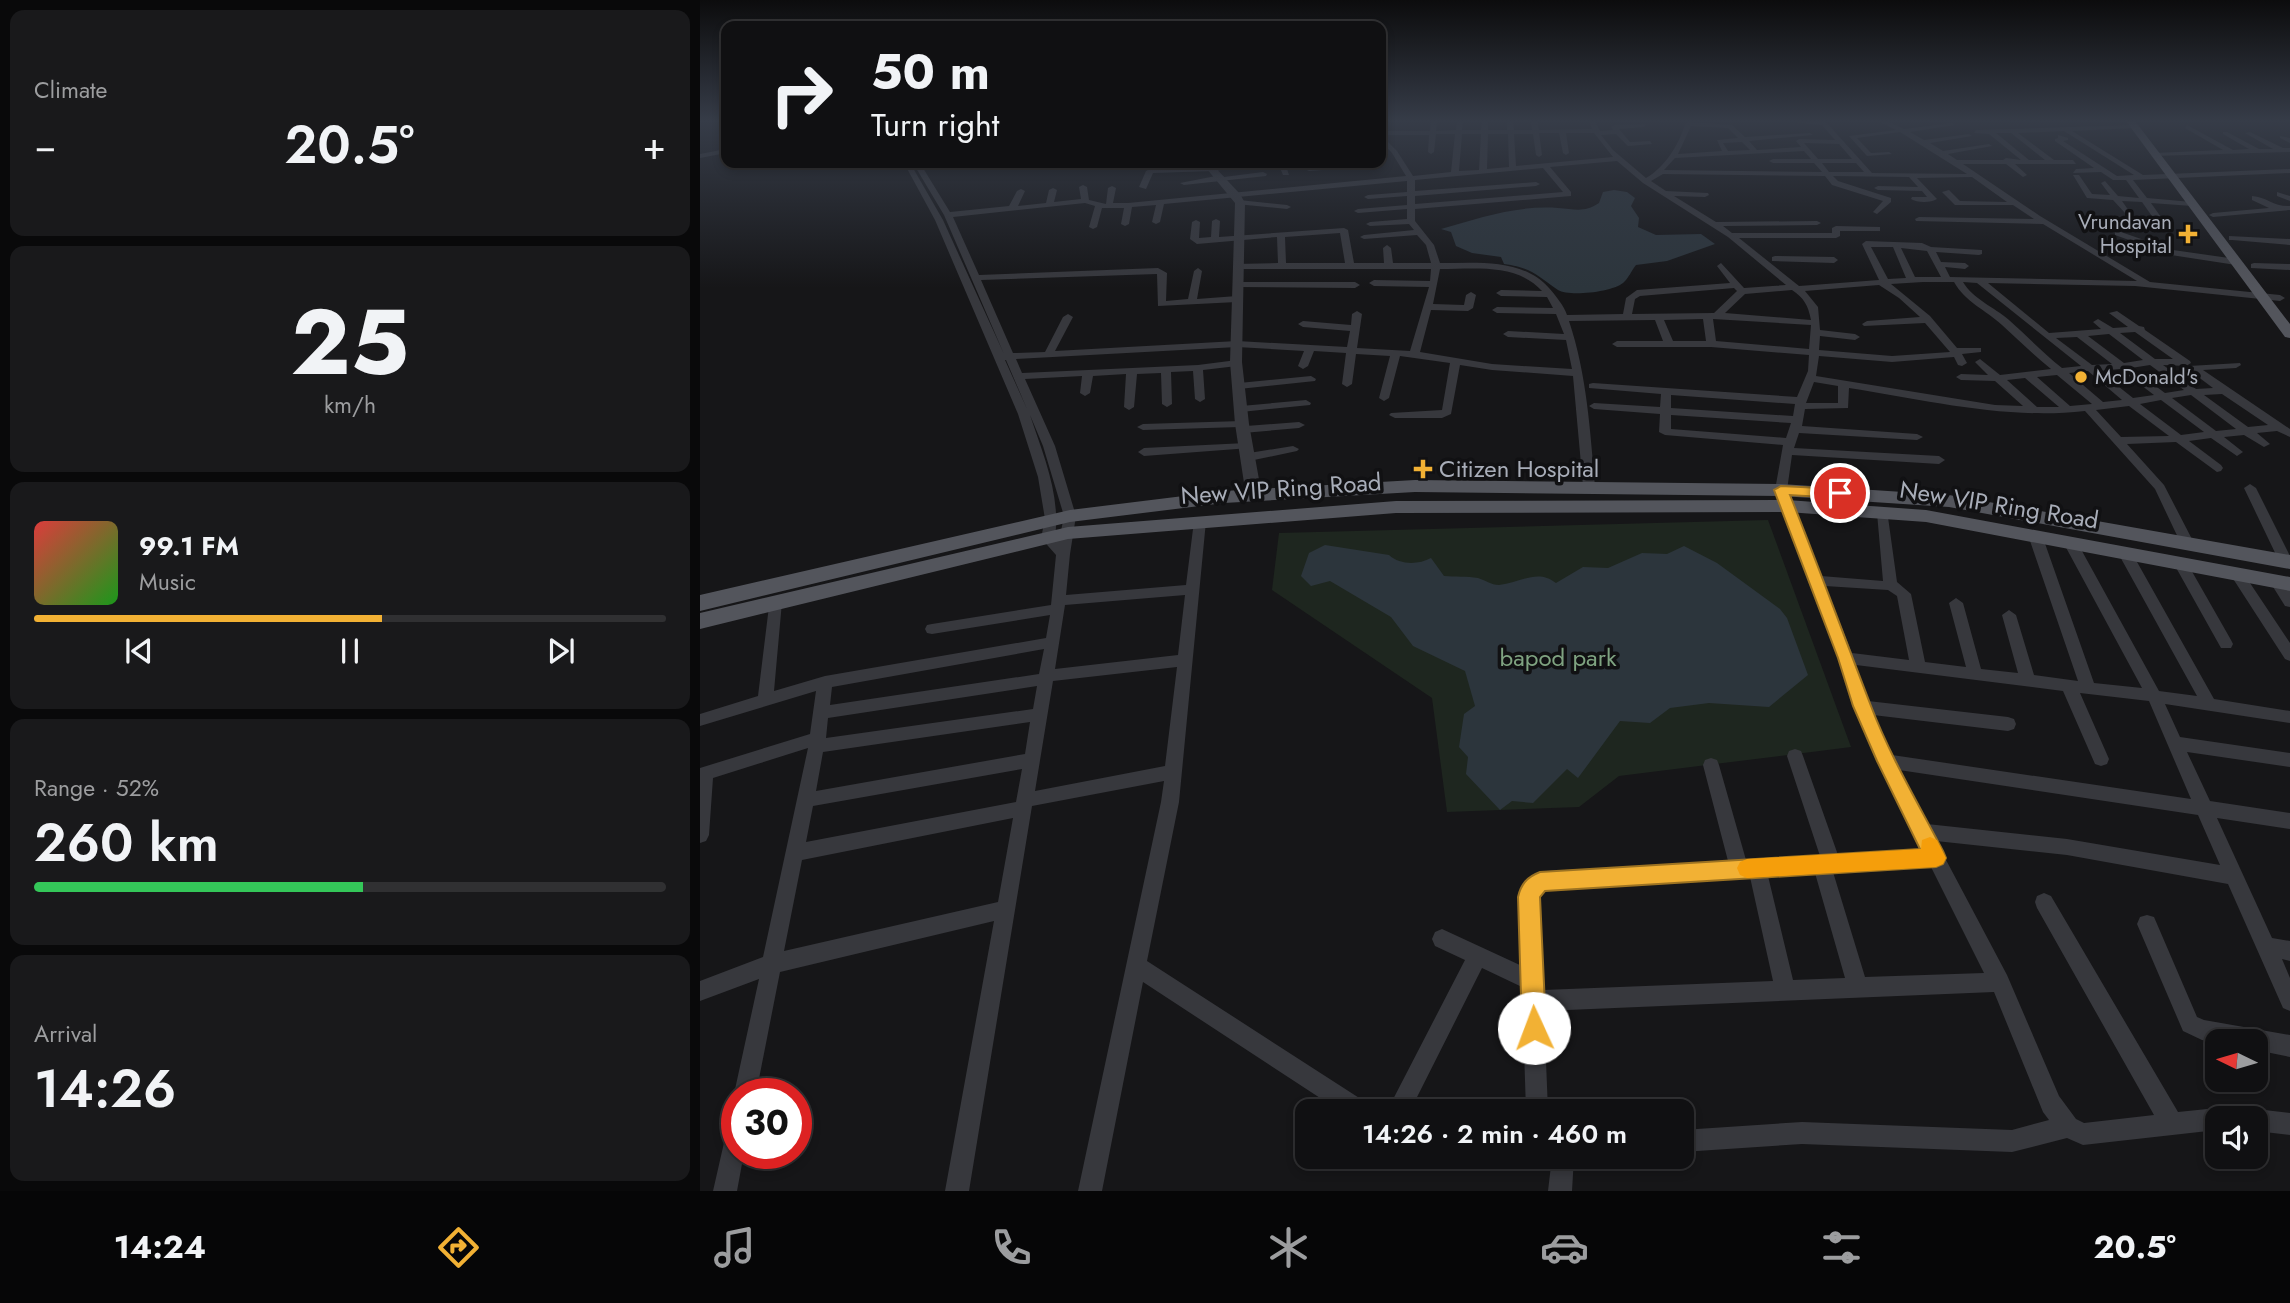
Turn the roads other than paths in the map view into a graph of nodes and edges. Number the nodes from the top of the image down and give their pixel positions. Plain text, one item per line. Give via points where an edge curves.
1 (1909, 176) edge
2 (924, 177) edge
3 (925, 177) edge
4 (1148, 177) edge
5 (1203, 177) edge
6 (1220, 177) edge
7 (1343, 177) edge
8 (1352, 177) edge
9 (1409, 177) edge
10 (1436, 177) edge
11 (1486, 177) edge
12 (1554, 177) edge
13 (1637, 177) edge
14 (1652, 177) edge
15 (1827, 177) edge
16 (1970, 177) edge
17 (1974, 177) edge
18 (2080, 177) edge
19 (2142, 177) joint
20 (2177, 177) junction
21 (2193, 177) edge
22 (2227, 177) edge
23 (1322, 178) dead end
24 (2116, 178) joint
25 (2092, 179) dead end
26 (2130, 180) dead end
27 (2290, 180) edge
28 (1412, 181) junction
29 (1646, 181) junction
30 (1184, 183) dead end
31 (1355, 183) junction
32 (2105, 183) dead end
33 (1536, 184) dead end
34 (1655, 185) junction
35 (1694, 186) dead end
36 (1083, 187) dead end
37 (1143, 187) dead end
38 (1112, 188) dead end
39 (1878, 188) dead end
40 (1924, 189) junction
41 (1053, 190) dead end
42 (1021, 191) dead end
43 (1946, 192) dead end
44 (1664, 193) junction
45 (1412, 194) junction
46 (2280, 194) dead end
47 (1705, 195) dead end
48 (1367, 197) dead end
49 (2116, 198) junction
50 (2255, 198) dead end
51 (1238, 199) junction
52 (1915, 199) dead end
53 (2290, 199) edge
54 (2145, 200) junction
55 (1085, 201) junction
56 (1161, 202) junction
57 (1681, 204) junction
58 (2010, 204) junction
59 (2192, 204) junction
60 (1049, 205) junction
61 (1128, 205) junction
62 (1699, 205) dead end
63 (1104, 206) junction
64 (1287, 207) dead end
65 (1013, 208) junction
66 (2290, 208) edge
67 (1409, 209) junction
68 (2278, 209) junction
69 (1358, 211) dead end
70 (2125, 211) dead end
71 (2250, 211) junction
72 (1877, 212) dead end
73 (2029, 214) junction
74 (2290, 214) edge
75 (948, 215) junction
76 (2213, 215) junction
77 (1919, 219) dead end
78 (2266, 219) dead end
79 (1943, 220) junction
80 (1216, 221) dead end
81 (1411, 221) junction
82 (1156, 222) dead end
83 (1196, 222) dead end
84 (2043, 222) junction
85 (1817, 223) dead end
86 (1125, 224) dead end
87 (1370, 224) dead end
88 (1715, 224) junction
89 (1093, 227) dead end
90 (2164, 227) dead end
91 (949, 229) junction
92 (1877, 229) dead end
93 (1310, 232) junction
94 (1418, 232) junction
95 (2118, 233) dead end
96 (1281, 234) junction
97 (1906, 234) dead end
98 (1729, 235) junction
99 (1239, 237) junction
100 (1364, 237) dead end
101 (2232, 238) junction
102 (1215, 239) junction
103 (2290, 242) edge
104 (1309, 245) dead end
105 (1896, 245) junction
106 (1913, 246) junction
107 (1387, 248) dead end
108 (1930, 249) junction
109 (1979, 252) dead end
110 (1775, 259) dead end
111 (2236, 262) junction
112 (1436, 264) junction
113 (1939, 264) junction
114 (1282, 265) junction
115 (1350, 265) junction
116 (1389, 265) junction
117 (1238, 266) junction
118 (1472, 266) junction
119 (1721, 266) dead end
120 (1965, 266) dead end
121 (2254, 266) junction
122 (2290, 267) edge
123 (1837, 268) junction
124 (1198, 271) dead end
125 (976, 278) junction
126 (1952, 279) junction
127 (1912, 280) junction
128 (1979, 280) junction
129 (1470, 282) dead end
130 (1883, 282) junction
131 (2135, 282) junction
132 (2148, 283) junction
133 (1374, 284) dead end
134 (1434, 284) junction
135 (1238, 285) junction
136 (1355, 285) dead end
137 (1739, 288) junction
138 (1795, 288) junction
139 (1501, 293) dead end
140 (1549, 294) junction
141 (1471, 295) dead end
142 (1237, 299) junction
143 (2263, 300) junction
144 (1192, 302) junction
145 (2286, 305) edge
146 (1427, 307) junction
147 (1497, 310) dead end
148 (2114, 313) dead end
149 (1357, 314) dead end
150 (1562, 314) junction
151 (1068, 317) dead end
152 (1712, 317) junction
153 (1627, 318) junction
154 (1658, 318) junction
155 (1925, 320) junction
156 (2098, 322) dead end
157 (1303, 324) dead end
158 (1867, 324) dead end
159 (1355, 328) junction
160 (1816, 328) junction
161 (2141, 330) junction
162 (2112, 332) junction
163 (2078, 333) junction
164 (1508, 334) dead end
165 (2290, 334) edge
166 (2047, 336) junction
167 (1569, 337) junction
168 (1855, 337) dead end
169 (1237, 344) junction
170 (1617, 344) dead end
171 (1669, 344) junction
172 (1711, 344) junction
173 (1310, 349) junction
174 (1977, 350) dead end
175 (1354, 351) junction
176 (1814, 351) junction
177 (1049, 353) junction
178 (1396, 354) junction
179 (1414, 354) junction
180 (1006, 356) junction
181 (1958, 356) junction
182 (1456, 361) junction
183 (1980, 362) dead end
184 (2150, 362) junction
185 (1237, 363) junction
186 (2189, 365) junction
187 (2236, 365) dead end
188 (1303, 366) dead end
189 (2122, 366) junction
190 (1198, 368) junction
191 (2090, 368) junction
192 (1166, 369) junction
193 (1132, 370) junction
194 (2060, 371) junction
195 (1088, 372) junction
196 (1578, 373) junction
197 (2028, 375) junction
198 (1020, 376) junction
199 (1961, 377) dead end
200 (1998, 378) junction
201 (1311, 379) dead end
202 (1812, 379) junction
203 (1347, 384) dead end
204 (1843, 384) junction
205 (1239, 386) junction
206 (1593, 386) dead end
207 (1666, 391) junction
208 (2224, 391) junction
209 (2191, 392) junction
210 (1085, 393) dead end
211 (2160, 396) junction
212 (1384, 398) dead end
213 (1200, 399) dead end
214 (2132, 402) junction
215 (1306, 403) dead end
216 (1801, 403) junction
217 (1167, 404) dead end
218 (1594, 406) dead end
219 (1129, 407) dead end
220 (2095, 407) junction
221 (1241, 409) junction
222 (2034, 410) junction
223 (2068, 410) junction
224 (1665, 411) junction
225 (1395, 415) dead end
226 (1299, 425) dead end
227 (1143, 427) dead end
228 (1243, 427) junction
229 (2285, 430) edge
230 (2246, 431) junction
231 (2213, 435) junction
232 (1793, 436) junction
233 (1917, 437) dead end
234 (2179, 439) junction
235 (2118, 441) junction
236 (2264, 443) dead end
237 (1293, 449) dead end
238 (1247, 451) junction
239 (1144, 452) dead end
240 (2236, 452) dead end
241 (1939, 460) dead end
242 (2217, 468) dead end
243 (1589, 486) junction
244 (2250, 488) dead end
245 (1254, 496) junction
246 (1784, 498) junction
247 (1883, 513) junction
248 (1200, 521) junction
249 (1059, 527) junction
250 (2035, 536) junction
251 (2070, 542) junction
252 (2187, 543) junction
253 (2125, 553) junction
254 (2288, 562) edge
255 (2181, 564) junction
256 (2237, 574) junction
257 (1816, 580) junction
258 (2283, 583) edge
259 (1891, 584) junction
260 (1193, 589) junction
261 (775, 602) junction
262 (2290, 602) edge
263 (700, 603) edge
264 (1956, 603) dead end
265 (1058, 605) junction
266 (2009, 615) dead end
267 (700, 621) edge
268 (932, 629) dead end
269 (1052, 642) junction
270 (2226, 644) dead end
271 (2290, 655) edge
272 (1846, 658) junction
273 (1186, 660) junction
274 (1918, 667) junction
275 (1975, 674) junction
276 (1046, 678) junction
277 (2028, 681) junction
278 (825, 682) junction
279 (2069, 686) junction
280 (2088, 688) junction
281 (2154, 696) junction
282 (765, 700) junction
283 (1862, 706) junction
284 (2210, 706) junction
285 (821, 713) junction
286 (1040, 714) junction
287 (2290, 717) edge
288 (700, 720) edge
289 (2008, 724) dead end
290 (817, 742) junction
291 (2175, 743) junction
292 (1795, 756) dead end
293 (2101, 759) dead end
294 (1032, 760) junction
295 (2290, 760) edge
296 (1886, 761) junction
297 (1711, 765) dead end
298 (1174, 772) junction
299 (703, 774) edge
300 (805, 800) junction
301 (1024, 804) junction
302 (2204, 807) junction
303 (2290, 821) edge
304 (1922, 831) junction
305 (700, 835) edge
306 (794, 853) junction
307 (1936, 858) junction
308 (1826, 864) junction
309 (1749, 868) junction
310 (2234, 876) junction
311 (2044, 902) dead end
312 (1006, 909) junction
313 (2147, 923) dead end
314 (1442, 939) dead end
315 (2266, 947) junction
316 (2290, 951) edge
317 (1477, 956) junction
318 (772, 964) junction
319 (1137, 966) junction
320 (2000, 982) junction
321 (1858, 988) junction
322 (700, 991) edge
323 (1533, 991) junction
324 (1785, 991) junction
325 (2290, 1001) edge
326 (2290, 1046) edge
327 (748, 1078) edge
328 (1341, 1099) edge
329 (1404, 1099) edge
330 (1537, 1099) edge
331 (2205, 1120) edge
332 (2268, 1121) edge
333 (2172, 1124) junction
334 (2290, 1124) edge
335 (2068, 1126) junction
336 (1694, 1140) edge
337 (730, 1169) edge
338 (1562, 1169) edge
339 (725, 1191) edge
340 (957, 1191) edge
341 (1090, 1191) edge
342 (1560, 1191) edge

1 - 40 street
2 - 91 street
3 - 75 street
4 - 37 street
5 - 30 street
6 - 51 street
7 - 23 street
8 - 31 street
9 - 28 street
10 - 28 street
11 - 28 street
12 - 67 street via 1568,194
13 - 29 street
14 - 29 street
15 - 72 street via 1833,186 1888,200
16 - 58 street
17 - 73 street
18 - 49 street via 2088,195
19 - 20 street
19 - 24 street
20 - 21 street
20 - 59 main road
20 - 76 main road
22 - 27 street
24 - 25 street
26 - 54 street
28 - 31 street
28 - 45 street
29 - 34 street
31 - 51 street
32 - 49 street
33 - 45 street
34 - 35 street
34 - 44 street
36 - 55 street
38 - 63 street
39 - 40 street
40 - 52 street via 1933,200
41 - 60 street
42 - 65 street
43 - 58 street via 1958,203
44 - 47 street
44 - 57 street
45 - 48 street
45 - 67 street
46 - 53 street
49 - 54 street
49 - 70 street
50 - 68 street
51 - 56 street
51 - 64 street
51 - 99 street
54 - 59 street
54 - 90 street
55 - 60 street
55 - 63 street
56 - 61 street
56 - 82 street
57 - 62 street
57 - 88 street
58 - 73 street
59 - 111 main road
60 - 65 street
61 - 63 street
61 - 86 street
63 - 89 street
65 - 75 street
66 - 68 street
67 - 69 street
67 - 81 street
68 - 71 street
68 - 74 street
71 - 76 street
71 - 78 street
73 - 79 street via 1938,212
73 - 84 street
75 - 91 street
76 - 101 main road
77 - 79 street
79 - 84 street
80 - 102 street
81 - 87 street
81 - 94 street
83 - 102 street via 1195,240
84 - 131 street
84 - 132 street
85 - 88 street
88 - 98 street
91 - 125 street
91 - 180 street
92 - 98 street via 1836,228 1836,236
93 - 96 street
93 - 104 street
93 - 115 street via 1344,230
94 - 100 street
94 - 112 street via 1430,245
95 - 111 street via 2171,252
96 - 99 street
96 - 114 street
97 - 106 street
98 - 138 street
99 - 102 street
99 - 117 street
101 - 103 street
101 - 121 main road
105 - 106 street
105 - 127 street
105 - 130 street via 1865,246
106 - 108 street
107 - 116 street
108 - 109 street
108 - 113 street
110 - 123 street
111 - 143 main road
112 - 116 street
112 - 118 street
112 - 134 street
113 - 120 street
113 - 126 street
114 - 115 street
114 - 117 street
115 - 116 street
117 - 135 street
118 - 129 street
118 - 140 street via 1521,272
119 - 137 street
121 - 122 street
121 - 145 main road
123 - 130 street
123 - 138 street
124 - 144 street
125 - 144 street via 1158,271 1163,273 1160,304
125 - 180 street
126 - 127 street
126 - 128 street
126 - 194 street
127 - 130 street
128 - 131 street
128 - 166 street
130 - 155 street
131 - 132 street
132 - 143 street
133 - 134 street
134 - 146 street
135 - 136 street
135 - 142 street
137 - 138 street
137 - 152 street
137 - 153 street via 1637,293 1631,298
138 - 160 street via 1813,307
139 - 140 street
140 - 150 street
141 - 146 street via 1468,308
142 - 144 street
142 - 169 street
143 - 145 street
143 - 165 main road
146 - 179 street
147 - 150 street
148 - 161 street
149 - 159 street
150 - 153 street
150 - 167 street
151 - 177 street
152 - 154 street
152 - 160 street
152 - 172 street
153 - 154 street
154 - 171 street
155 - 158 street
155 - 181 street
156 - 162 street
157 - 159 street
159 - 175 street
160 - 168 street
160 - 176 street
161 - 162 street
161 - 186 street
162 - 163 street
162 - 184 street
163 - 166 street
163 - 189 street
164 - 167 street
166 - 191 street
167 - 196 street
169 - 173 street
169 - 177 street
169 - 185 street
170 - 171 street
171 - 172 street
172 - 176 street
173 - 175 street
173 - 188 street
174 - 181 street
175 - 178 street
175 - 203 street
176 - 181 street via 1892,359
176 - 202 street
177 - 180 street
178 - 179 street
178 - 212 street
179 - 182 street
180 - 198 street
180 - 249 street
182 - 196 street
182 - 225 street via 1447,412
183 - 200 street
184 - 186 street
184 - 189 street
184 - 209 street
185 - 190 street
185 - 205 street
186 - 187 street
186 - 208 street
189 - 191 street
189 - 211 street
190 - 192 street
190 - 213 street
191 - 194 street
191 - 214 street
192 - 193 street
192 - 217 street
193 - 195 street
193 - 219 street
194 - 197 street
194 - 220 street
195 - 198 street
195 - 210 street
196 - 243 street
197 - 200 street
197 - 223 street
198 - 249 street via 1049,446
199 - 200 street
200 - 222 street
201 - 205 street
202 - 204 street
202 - 216 street
204 - 216 street via 1844,406
204 - 222 street
205 - 221 street
206 - 207 street
207 - 216 street
207 - 224 street
208 - 209 street
208 - 229 street
209 - 211 street
209 - 230 street
211 - 214 street
211 - 231 street
214 - 220 street
214 - 234 street
215 - 221 street
216 - 232 street
218 - 224 street
220 - 223 street
220 - 235 street
221 - 228 street
222 - 223 street
224 - 232 street
224 - 232 street via 1665,432
226 - 228 street
227 - 228 street
228 - 238 street
229 - 230 street
230 - 231 street
230 - 236 street
231 - 234 street
231 - 240 street
232 - 233 street
232 - 241 street
232 - 246 street
234 - 235 street
234 - 242 street
235 - 252 street via 2165,495
237 - 238 street
238 - 239 street
238 - 245 street
243 - 245 main road, New VIP Ring Road via 1415,486
243 - 246 main road, New VIP Ring Road
244 - 254 street
245 - 249 main road, New VIP Ring Road
246 - 247 main road, New VIP Ring Road
246 - 248 main road, New VIP Ring Road via 1408,507
246 - 252 main road, New VIP Ring Road via 1949,501
246 - 257 street
247 - 250 main road, New VIP Ring Road via 1938,517
247 - 259 street
248 - 249 main road, New VIP Ring Road
248 - 260 street
249 - 261 main road, New VIP Ring Road
249 - 263 main road, New VIP Ring Road
249 - 265 street via 1063,554
250 - 251 main road, New VIP Ring Road
250 - 280 street
251 - 253 main road, New VIP Ring Road
251 - 281 street
252 - 254 main road, New VIP Ring Road
253 - 255 main road, New VIP Ring Road
253 - 284 street
255 - 256 main road, New VIP Ring Road
255 - 270 street
256 - 258 main road, New VIP Ring Road
256 - 271 street
257 - 259 street
257 - 272 street
258 - 262 street
259 - 274 street via 1903,594
260 - 265 street
260 - 273 street
261 - 267 main road, New VIP Ring Road
261 - 282 street
264 - 275 street
265 - 268 street
265 - 269 street
266 - 277 street
269 - 276 street
269 - 278 street
272 - 274 street
272 - 283 street
273 - 276 street
273 - 298 street
274 - 275 street
275 - 277 street
276 - 285 street
276 - 286 street
277 - 279 street
278 - 282 street
278 - 285 street
279 - 280 street
279 - 293 street
280 - 281 street
281 - 284 street
281 - 291 street
282 - 288 street
283 - 289 street
283 - 296 street
284 - 287 street
285 - 290 street
286 - 290 street
286 - 294 street
290 - 299 street
290 - 300 street
291 - 295 street
291 - 302 street
292 - 308 street
294 - 300 street
294 - 301 street
296 - 302 street
296 - 304 street
297 - 309 street
298 - 301 street
298 - 319 street
299 - 305 street
300 - 306 street
301 - 306 street
301 - 312 street
302 - 303 street
302 - 310 street
304 - 307 street
304 - 310 street via 2067,847
306 - 318 street
307 - 308 street
307 - 320 street
308 - 309 street
308 - 321 street
309 - 323 street via 1546,880 1534,885 1529,897
309 - 324 street
310 - 315 street
311 - 333 street
312 - 318 street
312 - 340 street
313 - 326 street via 2190,1024
314 - 317 street
315 - 316 street
315 - 325 street
317 - 323 street
317 - 329 street
318 - 322 street
318 - 327 street
319 - 328 street
319 - 341 street
320 - 321 street
320 - 335 street via 2051,1104
321 - 324 street
323 - 324 street
323 - 330 street
331 - 333 street
332 - 334 street
333 - 335 street via 2083,1134
335 - 336 street via 2012,1141 1802,1133
337 - 339 street
338 - 342 street

